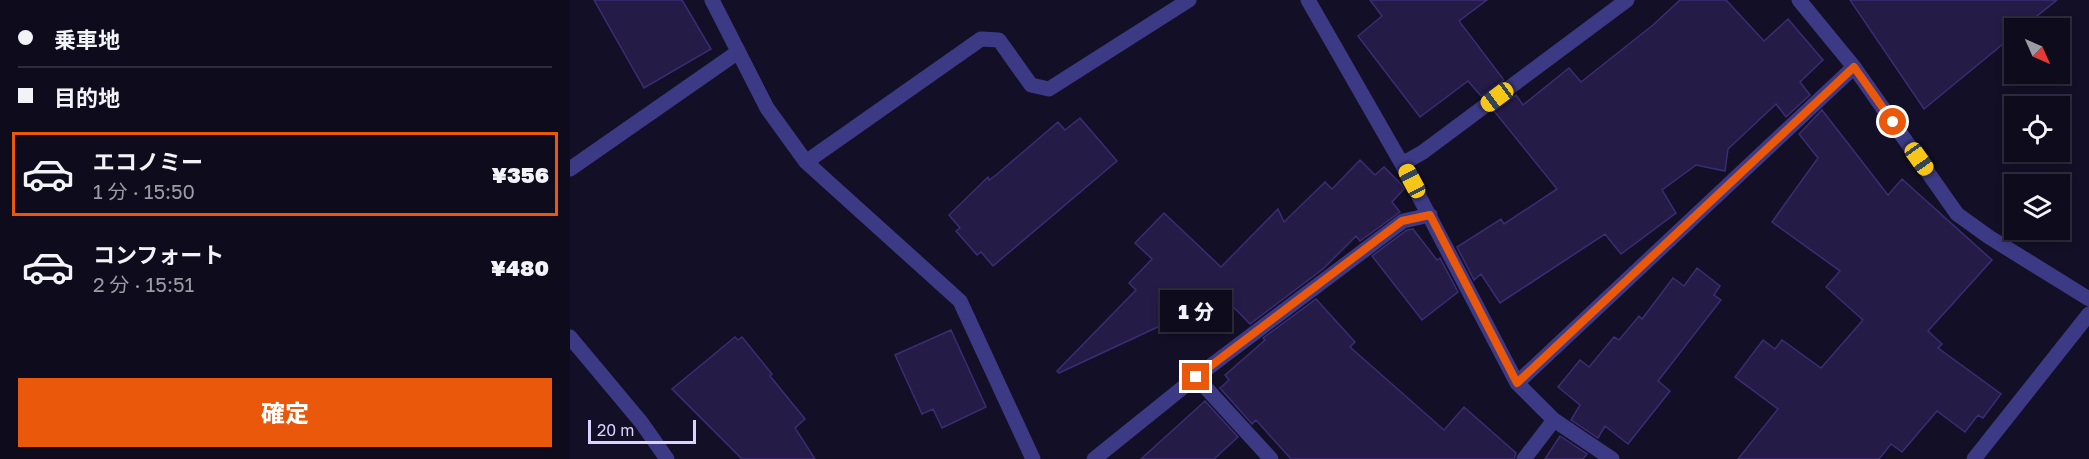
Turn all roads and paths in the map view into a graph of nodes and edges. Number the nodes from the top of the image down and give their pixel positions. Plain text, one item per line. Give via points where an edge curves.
1 (712, 0) edge
2 (1190, 0) edge
3 (1308, 0) edge
4 (1627, 0) edge
5 (1799, 0) edge
6 (738, 52) junction
7 (1854, 67) junction
8 (806, 162) junction
9 (1402, 164) junction
10 (570, 169) edge
11 (1430, 215) junction
12 (2089, 299) edge
13 (2089, 314) edge
14 (570, 337) edge
15 (1196, 377) junction
16 (1517, 383) junction
17 (1554, 420) junction
18 (667, 459) edge
19 (1033, 459) edge
20 (1094, 459) edge
21 (1271, 459) edge
22 (1524, 459) edge
23 (1612, 459) edge
24 (1974, 459) edge

1 - 6 street
2 - 8 street via 1049,90 1031,85 999,40 981,39
3 - 9 street
4 - 9 street
5 - 7 street
6 - 8 street via 767,108
6 - 10 street
7 - 12 street via 1958,214
7 - 16 street
8 - 19 street via 960,301
9 - 11 street
11 - 15 street via 1402,221
11 - 16 street
13 - 24 street
14 - 18 street
15 - 20 street
15 - 21 street
16 - 17 street
17 - 22 street
17 - 23 street

